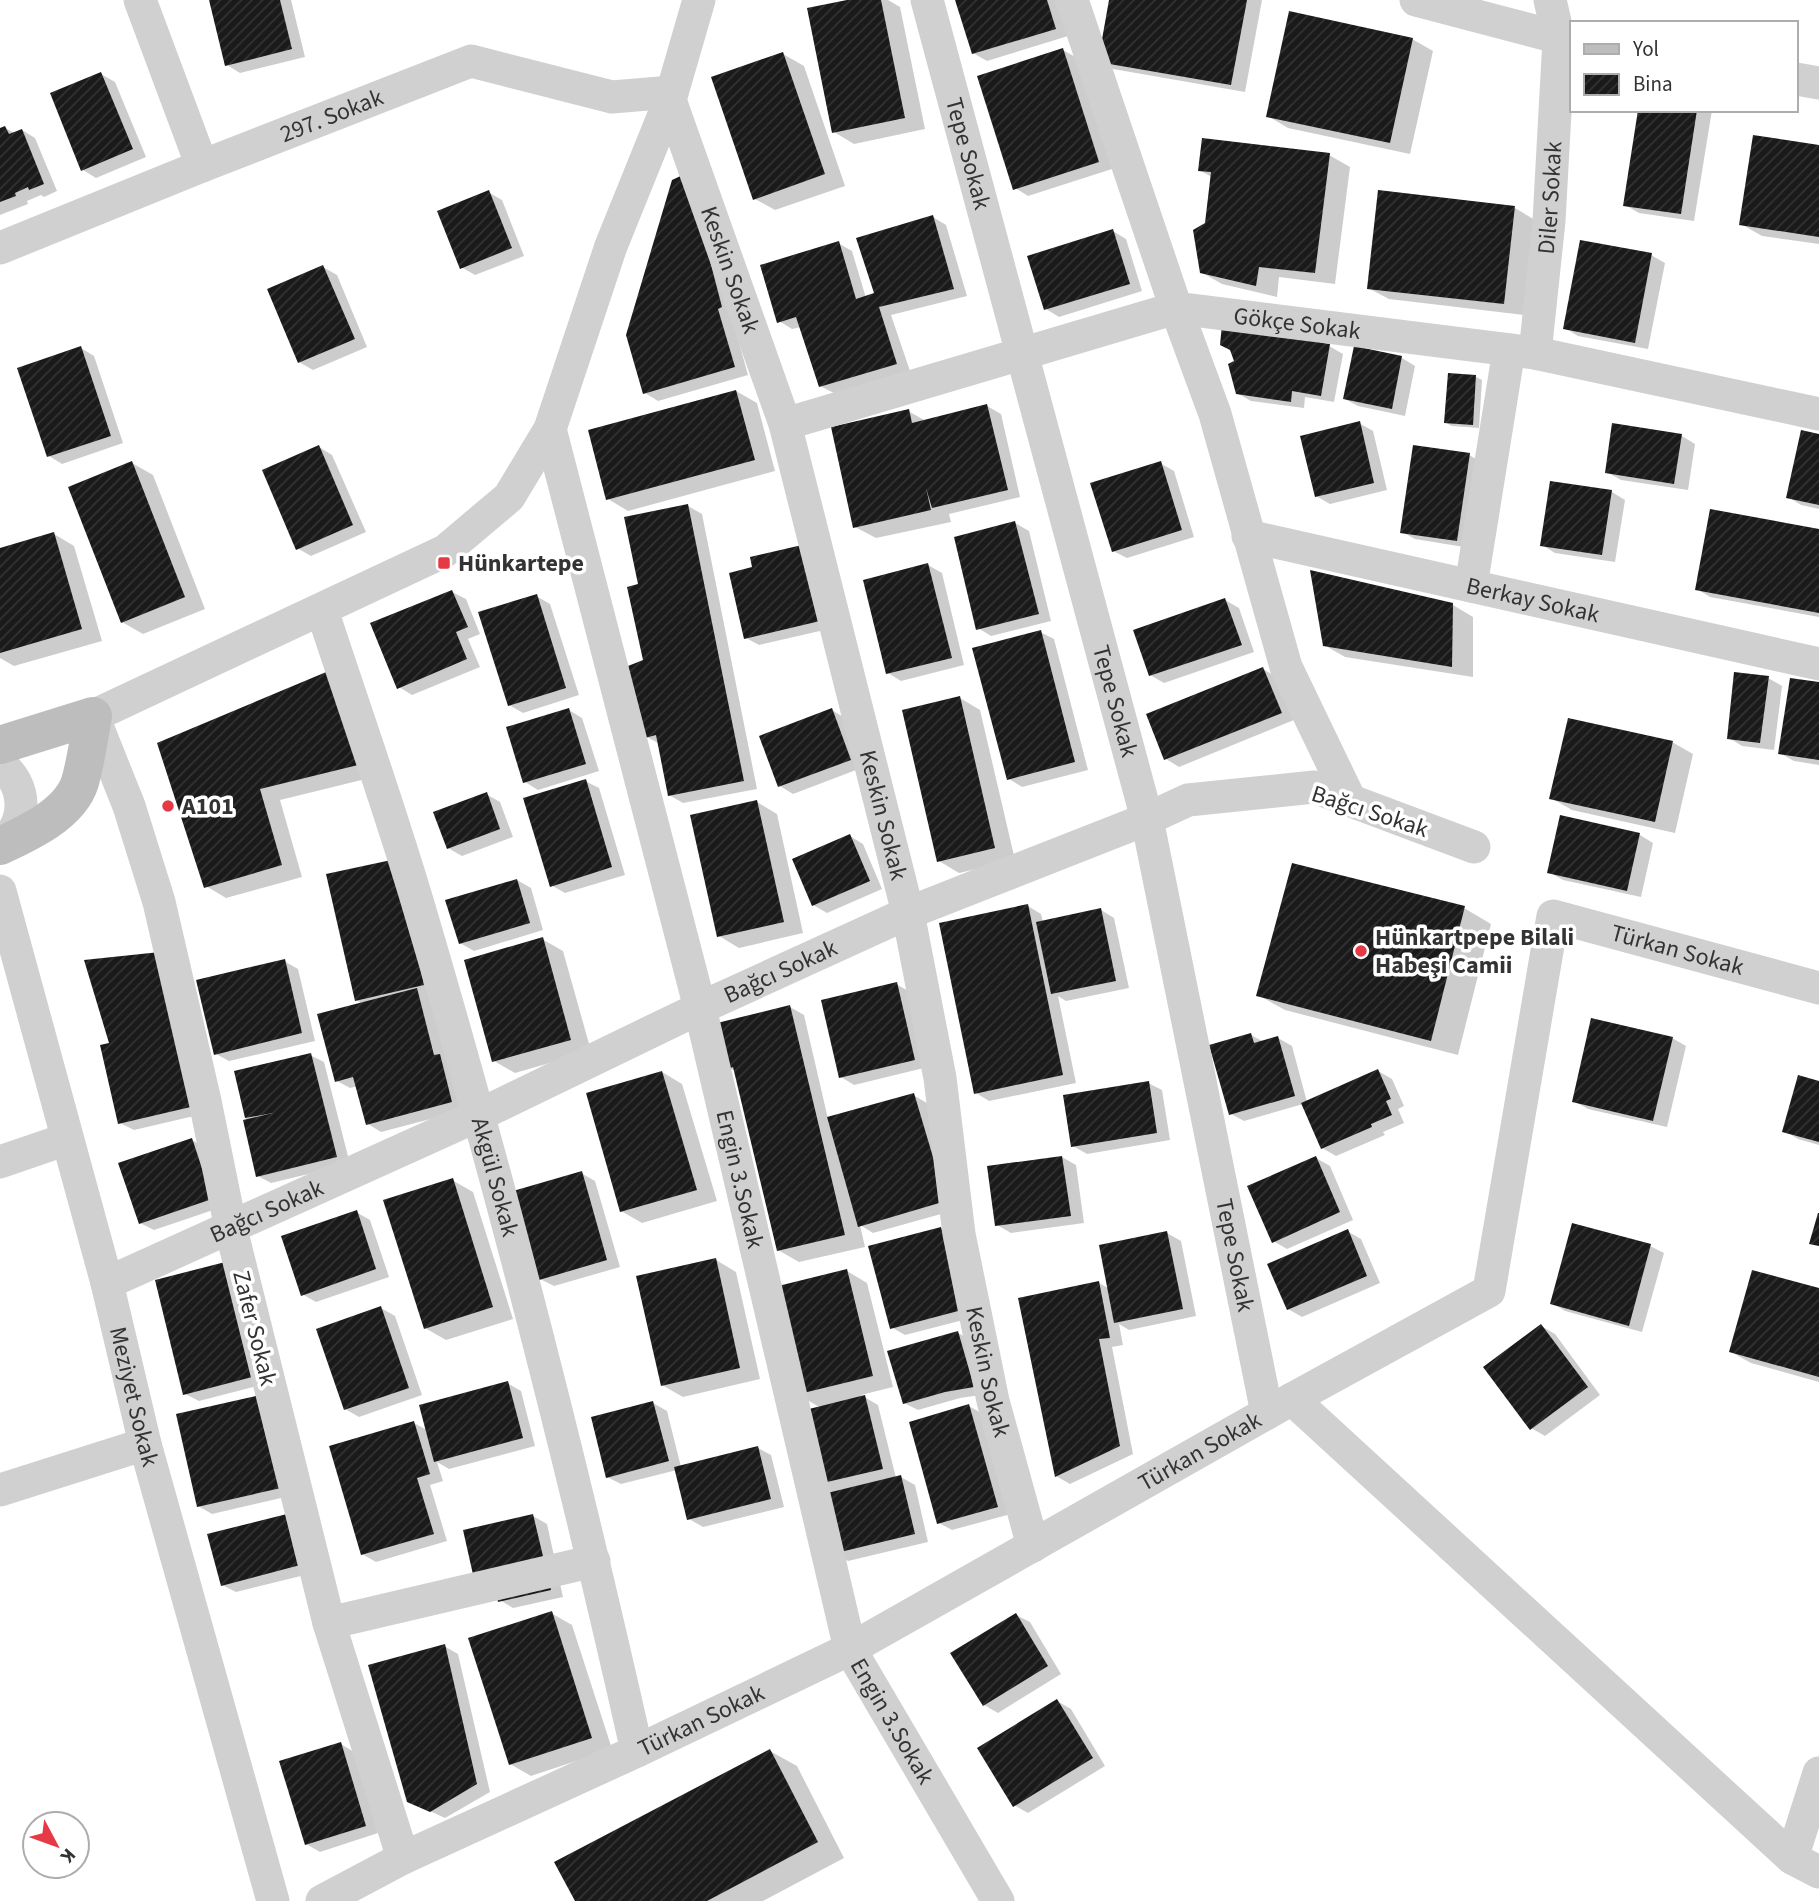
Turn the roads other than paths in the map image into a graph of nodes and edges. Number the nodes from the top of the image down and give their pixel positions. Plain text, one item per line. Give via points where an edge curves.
1 (140, 0) edge
2 (699, 0) edge
3 (927, 0) edge
4 (1072, 0) edge
5 (1416, 0) edge
6 (1550, 0) edge
7 (1565, 40) edge
8 (1798, 79) edge
9 (1819, 83) edge
10 (671, 96) junction
11 (202, 166) junction
12 (0, 248) edge
13 (1176, 308) junction
14 (1522, 352) junction
15 (1022, 355) junction
16 (1819, 414) edge
17 (786, 424) junction
18 (550, 429) junction
19 (1248, 536) junction
20 (1471, 586) junction
21 (322, 610) junction
22 (1819, 664) edge
23 (93, 716) junction
24 (0, 745) edge
25 (0, 764) edge
26 (1350, 800) junction
27 (1147, 820) junction
28 (0, 845) edge
29 (1474, 847) dead end
30 (0, 891) edge
31 (908, 913) junction
32 (1819, 988) edge
33 (700, 1008) junction
34 (479, 1115) junction
35 (67, 1139) junction
36 (0, 1162) edge
37 (231, 1229) junction
38 (107, 1283) junction
39 (1280, 1406) junction
40 (145, 1444) junction
41 (0, 1490) edge
42 (1033, 1546) junction
43 (594, 1561) junction
44 (328, 1623) junction
45 (850, 1649) junction
46 (638, 1751) junction
47 (1819, 1773) edge
48 (403, 1858) junction
49 (1805, 1865) edge
50 (273, 1901) edge
51 (322, 1901) edge
52 (998, 1901) edge

1 - 11 street
2 - 10 street
3 - 15 street, Tepe Sokak
4 - 13 street
5 - 7 street
6 - 7 street, Diler Sokak
7 - 14 street, Diler Sokak via 1549,222
8 - 9 street
10 - 11 street, 297. Sokak via 612,97 471,61
10 - 17 street, Keskin Sokak
10 - 18 street via 611,246
11 - 12 street, 297. Sokak
13 - 14 street, Gökçe Sokak
13 - 15 street, Gökçe Sokak
13 - 19 street via 1215,414
14 - 16 street, Gökçe Sokak
14 - 20 street, Diler Sokak
15 - 17 street, Gökçe Sokak
15 - 27 street, Tepe Sokak
17 - 31 street, Keskin Sokak
18 - 21 street via 509,497 445,551
18 - 33 street, Engin 3.Sokak
19 - 20 street, Berkay Sokak
19 - 26 street via 1286,667
20 - 22 street, Berkay Sokak
21 - 23 street
21 - 34 street, Akgül Sokak via 417,901
23 - 24 main road
23 - 28 main road via 79,785 60,812
23 - 37 street, Zafer Sokak via 129,806 159,902
25 - 28 street via 12,774 22,803 13,832
26 - 27 street, Bağcı Sokak via 1314,787 1188,800
26 - 29 street, Bağcı Sokak
27 - 31 street, Bağcı Sokak
27 - 39 street, Tepe Sokak
30 - 35 street, Meziyet Sokak
31 - 33 street, Bağcı Sokak
31 - 42 street, Keskin Sokak via 940,1078 959,1234 993,1401
32 - 39 street, Türkan Sokak via 1553,916 1489,1291
33 - 34 street, Bağcı Sokak
33 - 45 street, Engin 3.Sokak
34 - 37 street, Bağcı Sokak
34 - 43 street, Akgül Sokak
35 - 36 street
35 - 38 street, Meziyet Sokak
37 - 38 street, Bağcı Sokak
37 - 44 street, Zafer Sokak
38 - 40 street, Meziyet Sokak
39 - 42 street, Türkan Sokak
39 - 49 street
40 - 41 street
40 - 50 street, Meziyet Sokak
42 - 45 street, Türkan Sokak
43 - 44 street
43 - 46 street, Akgül Sokak
44 - 48 street, Zafer Sokak
45 - 46 street, Türkan Sokak
45 - 52 street, Engin 3.Sokak
46 - 48 street, Türkan Sokak
47 - 49 street
48 - 51 street, Türkan Sokak

